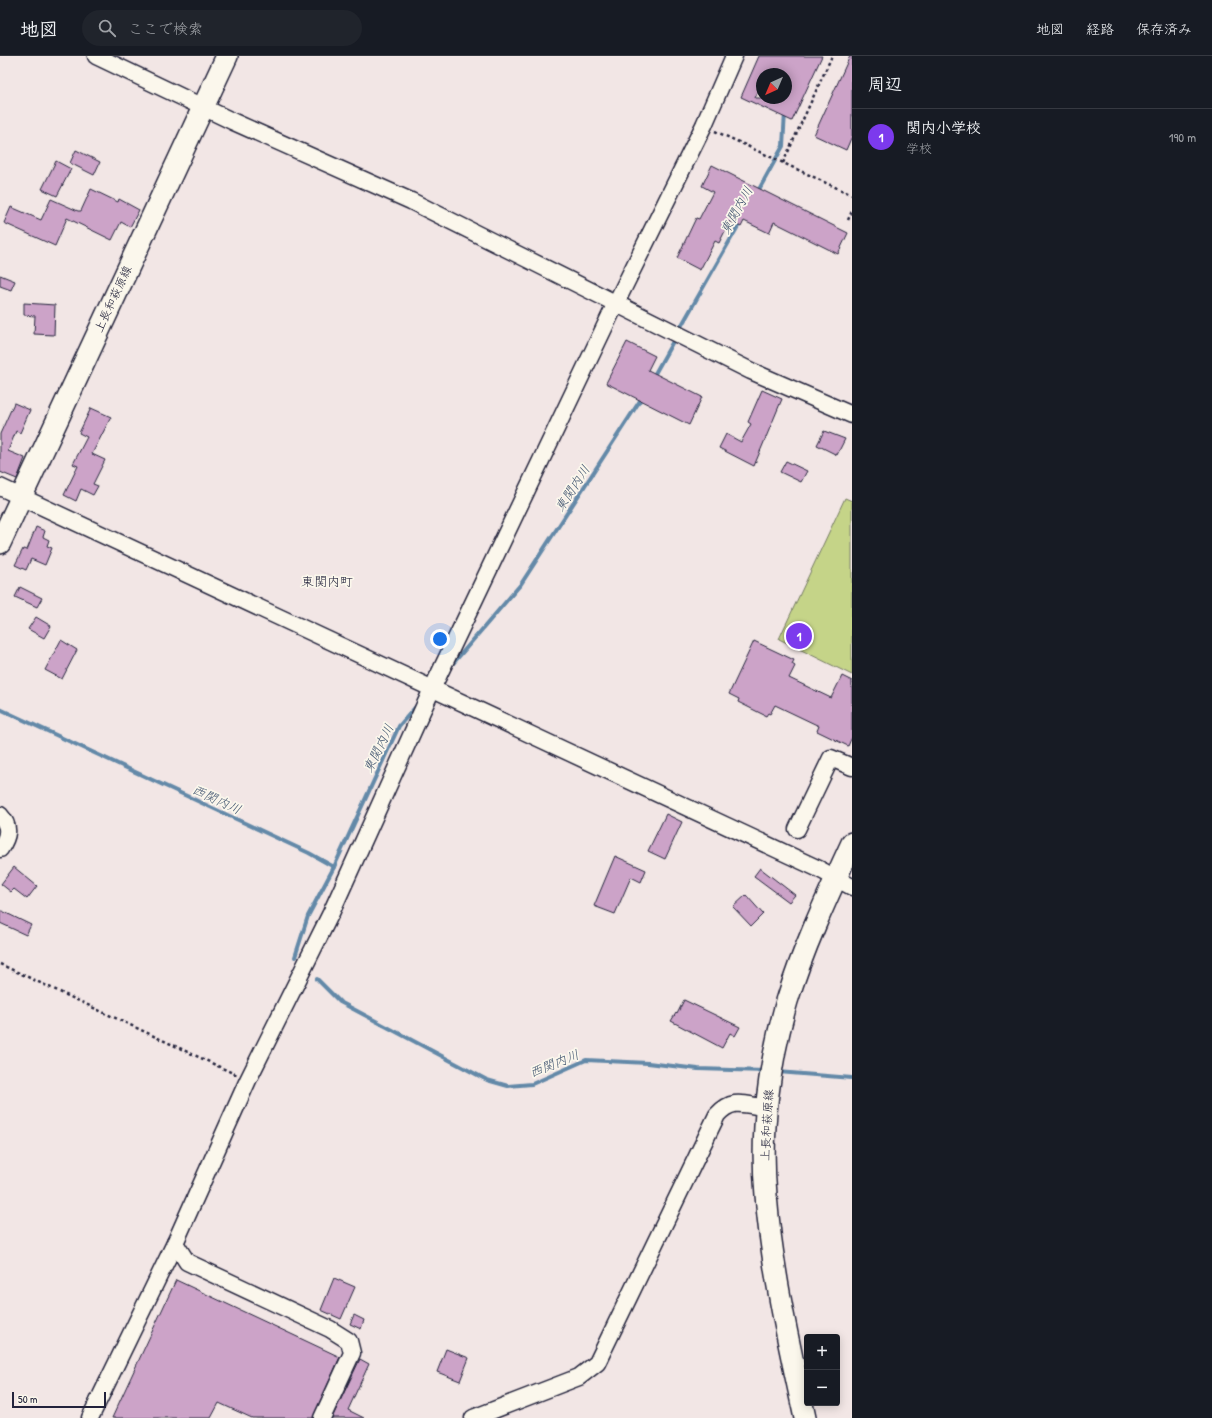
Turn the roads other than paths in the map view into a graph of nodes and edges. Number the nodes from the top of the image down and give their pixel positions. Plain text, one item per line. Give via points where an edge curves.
1 (96, 56) edge
2 (227, 56) edge
3 (734, 56) edge
4 (203, 106) junction
5 (616, 303) junction
6 (852, 415) edge
7 (0, 487) edge
8 (22, 497) junction
9 (0, 542) edge
10 (432, 689) junction
11 (852, 768) edge
12 (0, 815) edge
13 (797, 829) dead end
14 (852, 842) edge
15 (0, 849) edge
16 (844, 883) edge
17 (767, 1108) junction
18 (175, 1243) junction
19 (90, 1418) edge
20 (322, 1418) edge
21 (473, 1418) edge
22 (805, 1418) edge

1 - 4 street
2 - 4 main road, 上長和萩原線
3 - 5 street via 704,126
4 - 5 street via 411,201
4 - 8 main road, 上長和萩原線
5 - 6 street via 751,371
5 - 10 street
7 - 8 street
8 - 9 main road, 上長和萩原線
8 - 10 street
10 - 16 street
10 - 18 street via 331,912 248,1080
11 - 13 street via 831,758
12 - 15 street via 8,828 7,837
14 - 16 main road, 上長和萩原線
16 - 17 main road, 上長和萩原線 via 806,945 787,1003 774,1060
17 - 21 street via 735,1103 725,1106 717,1116 597,1363 579,1377
17 - 22 main road, 上長和萩原線 via 765,1187 771,1241
18 - 19 street
18 - 20 street via 187,1262 349,1340 352,1353

